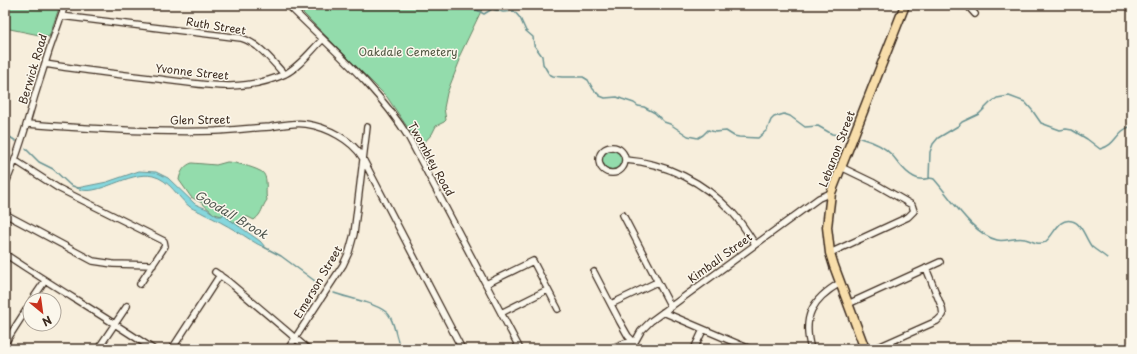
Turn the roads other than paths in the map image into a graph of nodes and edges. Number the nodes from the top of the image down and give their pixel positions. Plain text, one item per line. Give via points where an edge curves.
1 (64, 5) edge
2 (288, 5) edge
3 (904, 5) edge
4 (967, 5) edge
5 (974, 14) dead end
6 (61, 16) junction
7 (322, 40) junction
8 (45, 64) junction
9 (284, 74) junction
10 (27, 124) junction
11 (366, 127) dead end
12 (362, 157) junction
13 (626, 160) junction
14 (16, 161) junction
15 (841, 167) junction
16 (5, 185) edge
17 (831, 193) junction
18 (5, 214) edge
19 (623, 215) dead end
20 (756, 244) junction
21 (830, 253) junction
22 (5, 254) edge
23 (940, 262) dead end
24 (153, 265) junction
25 (926, 268) junction
26 (594, 272) dead end
27 (45, 281) junction
28 (657, 282) junction
29 (840, 283) junction
30 (140, 284) dead end
31 (486, 284) junction
32 (548, 290) junction
33 (37, 292) edge
34 (611, 304) junction
35 (848, 304) junction
36 (127, 306) dead end
37 (671, 307) junction
38 (558, 309) dead end
39 (663, 312) junction
40 (502, 313) junction
41 (22, 316) edge
42 (115, 323) junction
43 (703, 330) junction
44 (295, 338) junction
45 (634, 342) junction
46 (5, 343) edge
47 (98, 349) edge
48 (153, 349) edge
49 (172, 349) edge
50 (288, 349) edge
51 (308, 349) edge
52 (462, 349) edge
53 (520, 349) edge
54 (609, 349) edge
55 (631, 349) edge
56 (694, 349) edge
57 (750, 349) edge
58 (811, 349) edge
59 (865, 349) edge
60 (874, 349) edge

1 - 6 street, Berwick Road
2 - 7 street, Twombley Road
3 - 15 highway, Lebanon Street
4 - 5 street
6 - 8 street, Berwick Road
6 - 9 street, Ruth Street via 240,38 260,48
7 - 9 street, Yvonne Street via 294,68
7 - 31 street, Twombley Road via 380,97 397,120
8 - 9 street, Yvonne Street via 226,87 266,81
8 - 10 street, Berwick Road
10 - 12 street, Glen Street via 129,131 237,130 304,124 342,137 356,147
10 - 14 street, Berwick Road
11 - 12 street, Emerson Street
12 - 44 street, Emerson Street via 354,234 349,252
12 - 52 street, Glen Street
13 - 13 street via 621,151 613,146 603,150 599,164 602,169 612,173 619,171
13 - 20 street via 654,164 687,177 706,189 732,212
14 - 16 street, Berwick Road
14 - 24 street via 58,187 165,242
15 - 17 highway, Lebanon Street
15 - 21 street via 912,205 914,211 908,217
17 - 20 street, Kimball Street via 819,198
17 - 21 highway, Lebanon Street via 827,227
18 - 24 street via 93,261
19 - 28 street
20 - 37 street, Kimball Street
21 - 29 highway, Lebanon Street
22 - 27 street
23 - 25 street
24 - 30 street
25 - 35 street
25 - 60 street via 943,316
26 - 34 street
27 - 33 street
27 - 42 street
28 - 34 street
28 - 37 street
29 - 35 highway, Lebanon Street
29 - 58 street via 826,292 813,306 808,324
31 - 32 street via 533,262
31 - 40 street, Twombley Road
32 - 38 street
32 - 40 street
34 - 45 street via 628,336
35 - 59 highway, Lebanon Street
36 - 42 street
37 - 39 street, Kimball Street
39 - 43 street
39 - 45 street, Kimball Street via 643,327
40 - 53 street, Twombley Road
41 - 46 street
42 - 47 street
42 - 48 street
43 - 56 street
43 - 57 street
44 - 49 street via 218,273
44 - 50 street, Emerson Street
44 - 51 street
45 - 54 street via 625,342
45 - 55 street, Kimball Street

